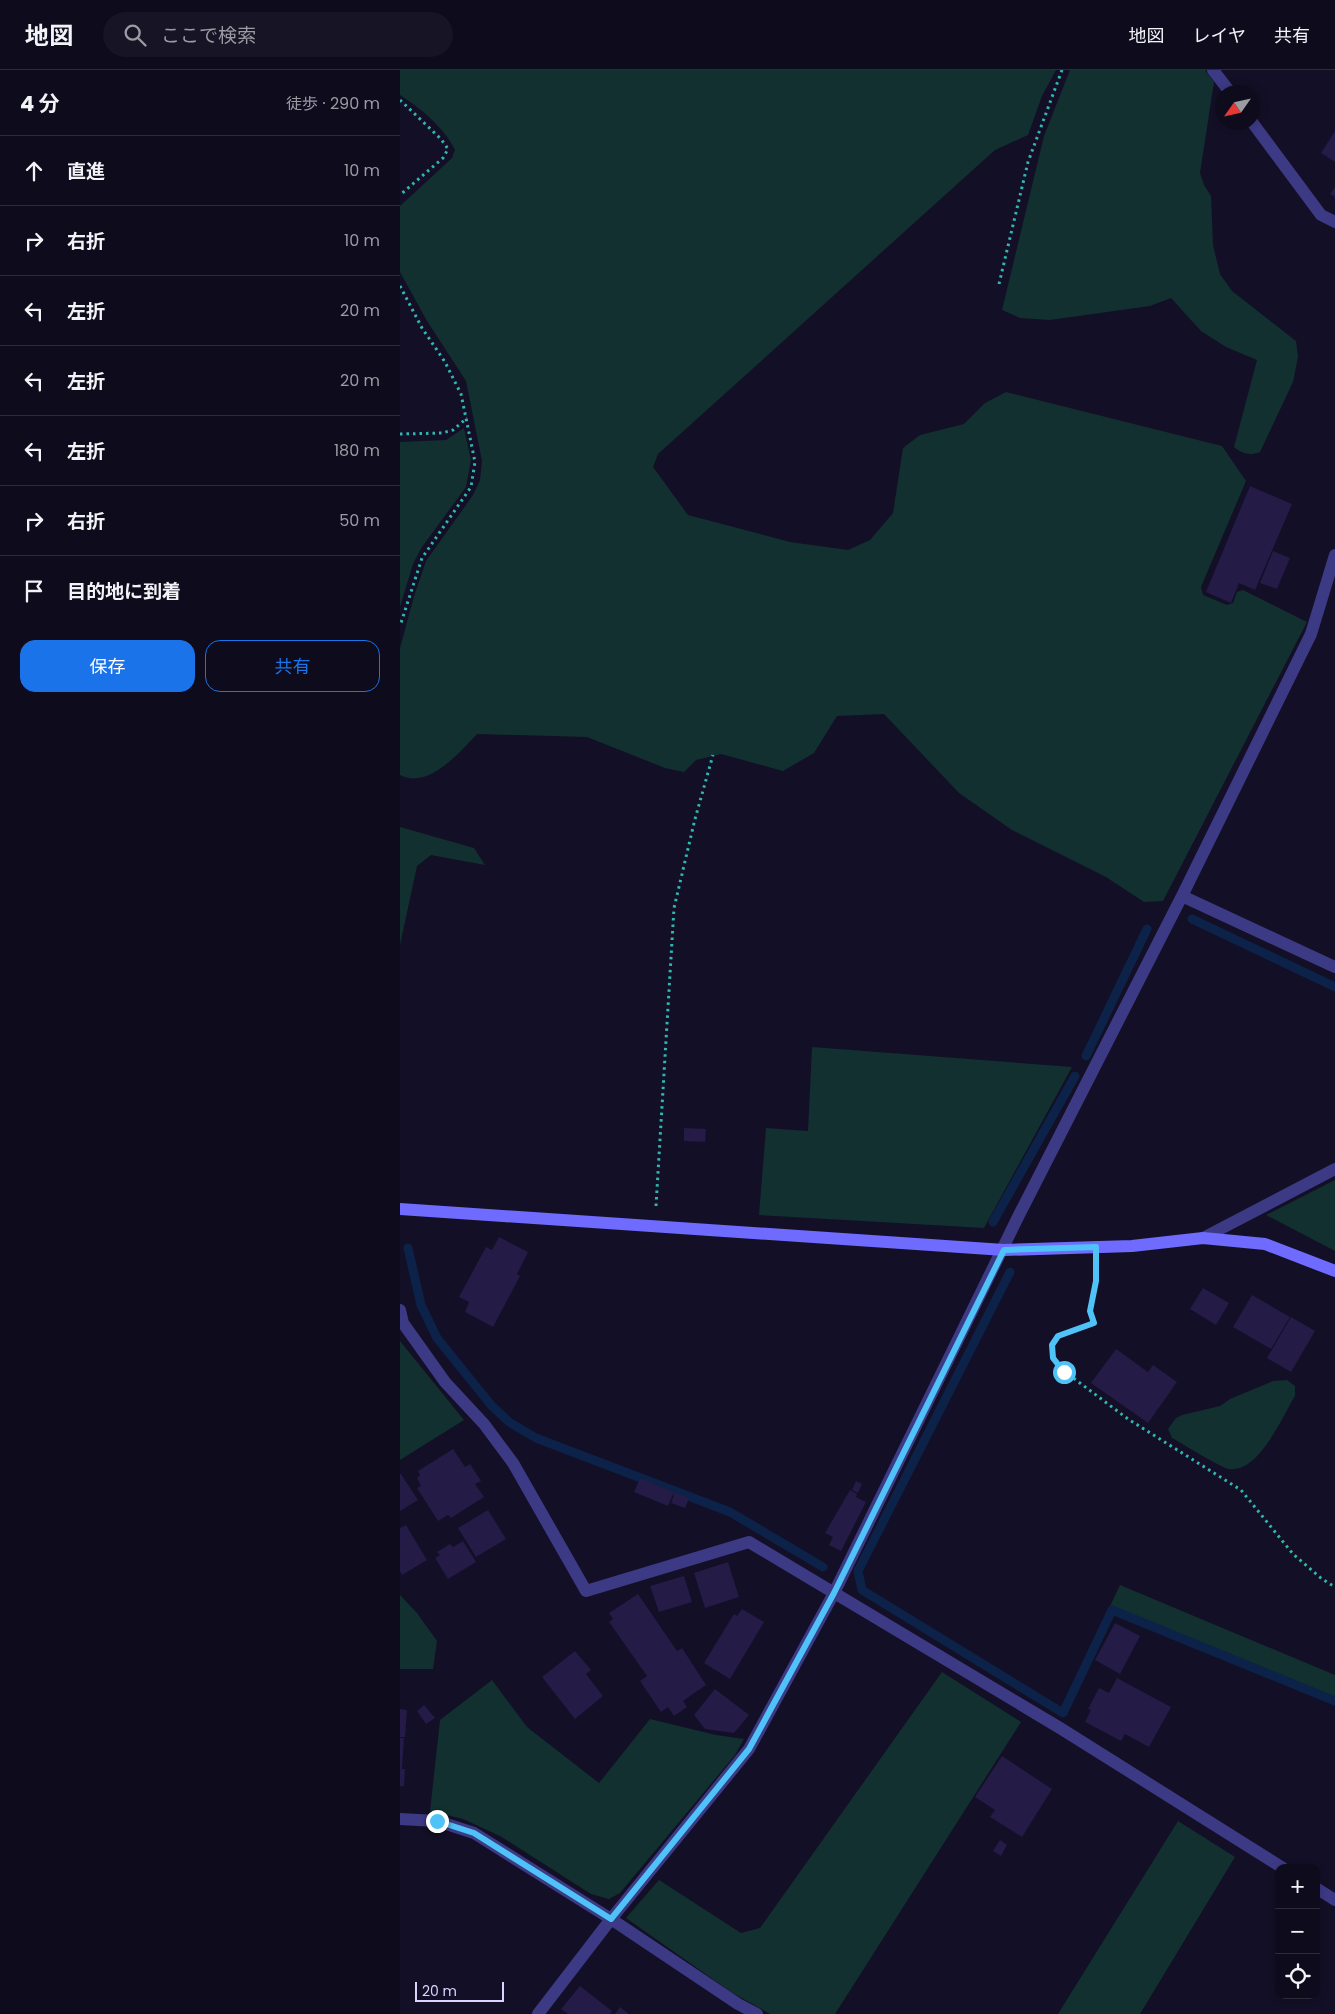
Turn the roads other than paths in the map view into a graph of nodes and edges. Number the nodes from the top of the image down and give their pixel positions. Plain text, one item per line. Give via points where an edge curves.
1 (1213, 70) edge
2 (1225, 85) edge
3 (1258, 130) edge
4 (1335, 222) edge
5 (1335, 555) edge
6 (1182, 896) junction
7 (1335, 966) edge
8 (1335, 1169) edge
9 (400, 1209) edge
10 (1204, 1238) junction
11 (1004, 1250) junction
12 (1335, 1271) edge
13 (400, 1310) edge
14 (834, 1593) junction
15 (400, 1819) edge
16 (1277, 1864) edge
17 (1320, 1891) edge
18 (1335, 1900) edge
19 (611, 1919) junction
20 (538, 2014) edge
21 (757, 2014) edge

1 - 2 street
3 - 4 street via 1321,215
5 - 6 street via 1311,634
6 - 7 street
6 - 11 street
8 - 10 street
9 - 11 street
10 - 11 street via 1132,1246
10 - 12 street via 1265,1244
11 - 14 street
13 - 14 street via 403,1323 445,1382 484,1424 512,1463 586,1591 749,1542
14 - 16 street via 1060,1728
14 - 19 street via 749,1749
15 - 19 street via 437,1821 474,1833
17 - 18 street
19 - 20 street
19 - 21 street

